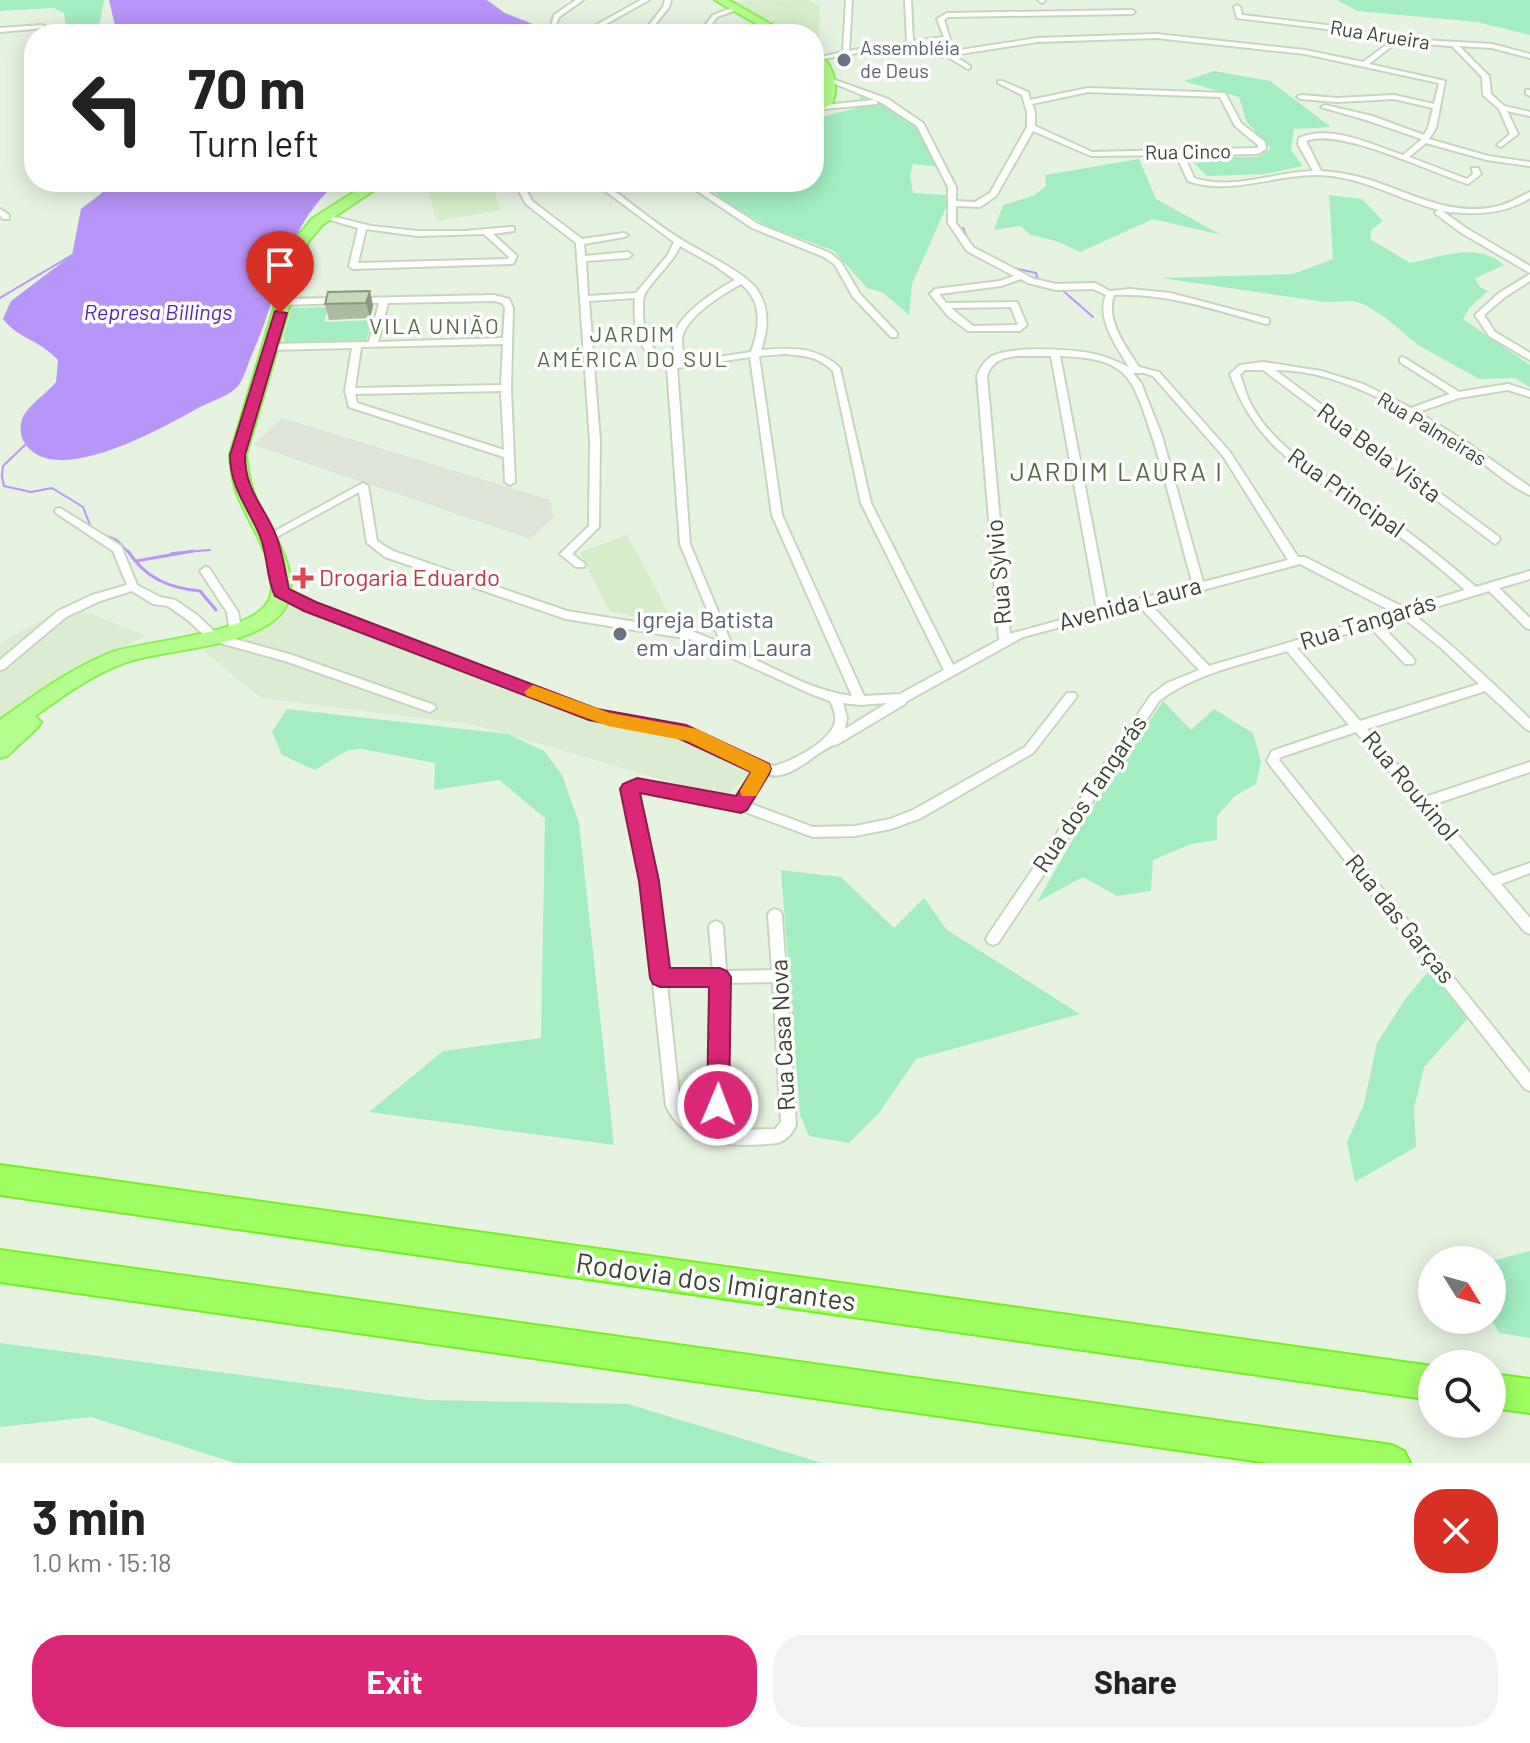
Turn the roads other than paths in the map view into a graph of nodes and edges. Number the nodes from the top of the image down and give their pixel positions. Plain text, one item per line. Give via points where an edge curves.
1 (580, 0) edge
2 (646, 0) edge
3 (668, 0) edge
4 (720, 0) edge
5 (849, 0) edge
6 (908, 0) edge
7 (1095, 3) dead end
8 (1237, 7) dead end
9 (734, 9) junction
10 (1132, 12) dead end
11 (1101, 13) junction
12 (554, 24) edge
13 (602, 24) edge
14 (653, 24) edge
15 (708, 24) edge
16 (763, 24) edge
17 (24, 28) edge
18 (0, 30) edge
19 (1387, 40) junction
20 (932, 41) junction
21 (910, 44) junction
22 (1455, 46) junction
23 (891, 47) junction
24 (846, 52) junction
25 (947, 54) junction
26 (824, 56) edge
27 (1530, 56) edge
28 (1365, 64) junction
29 (968, 67) dead end
30 (824, 69) edge
31 (1415, 77) junction
32 (830, 80) junction
33 (1000, 82) dead end
34 (1301, 97) dead end
35 (1394, 97) junction
36 (824, 102) edge
37 (1029, 102) junction
38 (893, 105) junction
39 (1325, 107) dead end
40 (1436, 107) junction
41 (824, 108) edge
42 (1502, 108) junction
43 (1530, 114) edge
44 (1031, 127) junction
45 (1425, 139) junction
46 (1501, 145) dead end
47 (1178, 151) junction
48 (1404, 158) junction
49 (1530, 164) edge
50 (1475, 170) dead end
51 (1318, 173) junction
52 (363, 192) edge
53 (524, 192) edge
54 (611, 192) edge
55 (703, 192) edge
56 (1530, 194) edge
57 (952, 203) junction
58 (1518, 203) junction
59 (1530, 208) edge
60 (1437, 209) junction
61 (326, 216) junction
62 (363, 226) junction
63 (511, 229) dead end
64 (486, 232) junction
65 (624, 235) dead end
66 (678, 241) junction
67 (580, 242) junction
68 (628, 255) dead end
69 (581, 259) junction
70 (1530, 270) edge
71 (1018, 277) junction
72 (1530, 277) edge
73 (742, 280) junction
74 (1111, 293) junction
75 (639, 295) junction
76 (586, 299) junction
77 (384, 300) junction
78 (283, 302) junction
79 (944, 306) junction
80 (1266, 321) dead end
81 (894, 335) dead end
82 (509, 341) junction
83 (357, 345) junction
84 (373, 345) junction
85 (269, 347) junction
86 (1237, 353) dead end
87 (1055, 354) junction
88 (754, 356) junction
89 (1530, 357) edge
90 (1403, 360) dead end
91 (1268, 365) junction
92 (677, 366) junction
93 (1243, 367) junction
94 (1131, 369) junction
95 (506, 388) junction
96 (350, 391) junction
97 (1530, 394) edge
98 (1457, 395) junction
99 (1409, 412) junction
100 (509, 455) junction
101 (510, 482) dead end
102 (1530, 492) edge
103 (60, 511) dead end
104 (269, 537) junction
105 (1495, 540) dead end
106 (1294, 560) junction
107 (580, 564) dead end
108 (205, 571) dead end
109 (1530, 575) edge
110 (1198, 584) junction
111 (1490, 586) junction
112 (133, 587) junction
113 (1473, 591) junction
114 (281, 592) junction
115 (1141, 601) junction
116 (1103, 611) junction
117 (1403, 612) junction
118 (1371, 621) junction
119 (1530, 625) edge
120 (236, 633) junction
121 (213, 637) junction
122 (1005, 640) junction
123 (1289, 646) junction
124 (729, 649) junction
125 (1409, 661) dead end
126 (0, 666) edge
127 (950, 670) junction
128 (1207, 671) junction
129 (82, 677) junction
130 (1489, 685) junction
131 (911, 695) junction
132 (1071, 696) dead end
133 (835, 698) junction
134 (860, 701) junction
135 (430, 708) dead end
136 (1359, 726) junction
137 (1530, 726) edge
138 (0, 730) edge
139 (820, 748) junction
140 (0, 750) edge
141 (1530, 767) edge
142 (767, 770) junction
143 (1425, 802) junction
144 (741, 805) junction
145 (1530, 868) edge
146 (1491, 882) junction
147 (775, 915) dead end
148 (716, 927) dead end
149 (1530, 928) edge
150 (993, 939) dead end
151 (780, 976) junction
152 (720, 977) junction
153 (660, 978) junction
154 (1530, 1084) edge
155 (717, 1137) junction
156 (0, 1180) edge
157 (0, 1266) edge
158 (1418, 1381) edge
159 (1506, 1393) edge
160 (1530, 1396) edge
161 (1392, 1463) edge

1 - 12 street via 556,16
2 - 13 street
3 - 14 street
4 - 9 main road
5 - 24 street
6 - 21 street
7 - 11 street
8 - 19 street, Rua Arueira via 1239,17 1343,29
9 - 15 street
9 - 16 main road
10 - 11 street
11 - 20 street via 947,15 940,19 948,38
17 - 18 street
19 - 22 street, Rua Arueira
19 - 28 street via 1390,45
20 - 21 street
20 - 25 street
21 - 23 street
22 - 27 street, Rua Arueira via 1492,46
22 - 42 street via 1478,66 1487,81 1487,95
23 - 24 street
23 - 25 street
24 - 26 street
25 - 28 street via 1037,40 1156,36 1269,47
25 - 29 street
28 - 31 street
30 - 32 main road
31 - 35 street
31 - 40 street via 1444,85
32 - 36 main road via 831,97
32 - 38 street
33 - 37 street via 1020,90
34 - 35 street
35 - 40 street
37 - 44 street
37 - 47 street, Rua Cinco via 1088,90 1222,95 1238,124 1262,144 1258,152
38 - 41 street via 864,101
38 - 57 street via 920,125 949,178
39 - 45 street
40 - 45 street
42 - 43 street
42 - 46 street via 1514,134
44 - 47 street, Rua Cinco via 1091,154
44 - 57 street via 989,198 975,205
45 - 48 street
45 - 49 street via 1487,158
47 - 51 street via 1191,179 1199,183
48 - 50 street via 1468,182
48 - 51 street via 1309,135 1302,144
51 - 60 street via 1353,177
52 - 61 main road
53 - 67 street
54 - 66 street
55 - 81 street via 767,233 827,255
56 - 58 street
57 - 71 street via 952,223 968,247
58 - 59 street
58 - 60 street via 1468,213
60 - 70 street
61 - 62 street
61 - 78 main road via 301,241
62 - 64 street via 429,234
62 - 64 street via 353,266 511,261 513,256
63 - 64 street
65 - 67 street
66 - 73 street
66 - 75 street
67 - 69 street
68 - 69 street
69 - 76 street
71 - 74 street via 1060,287 1095,286
71 - 79 street via 938,291 935,295
72 - 89 street via 1479,315 1492,334
73 - 88 street via 762,307 762,334
73 - 92 street via 717,294 682,326 677,341 683,358
74 - 80 street via 1178,299
74 - 94 street via 1109,316
75 - 76 street
75 - 92 street via 643,343 657,358
76 - 107 street via 595,441 594,527 565,554
77 - 78 street
77 - 82 street via 501,299 509,308
77 - 84 street
78 - 85 main road
79 - 79 street via 971,329 1023,325 1014,304
82 - 84 street
82 - 95 street
83 - 84 street
83 - 85 street
83 - 96 street
85 - 104 main road via 238,455 241,487
86 - 93 street
87 - 94 street, Rua Sylvio via 1092,355
87 - 116 street
87 - 122 street, Rua Sylvio via 1009,353 983,370
88 - 92 street
88 - 127 street via 806,352 825,357 837,370 867,505
88 - 134 street via 777,515
90 - 98 street
91 - 93 street
91 - 99 street, Rua Palmeiras via 1302,368 1355,385
91 - 105 street, Rua Bela Vista
92 - 124 street via 685,544
93 - 113 street, Rua Principal via 1235,377 1276,442 1434,556
94 - 106 street, Rua Sylvio via 1156,374 1217,442
94 - 110 street
95 - 96 street
95 - 100 street
96 - 100 street via 350,401 361,409
97 - 98 street via 1513,387
98 - 99 street
99 - 102 street, Rua Palmeiras
100 - 101 street
103 - 112 street via 117,549
104 - 114 main road
104 - 124 street, Avenida Laura via 363,486 372,543 389,554 566,615 670,630
106 - 110 street, Avenida Laura
106 - 117 street via 1315,565
108 - 120 street via 232,612
109 - 111 street, Rua Tangarás
110 - 115 street, Avenida Laura
111 - 113 street, Rua Tangarás
111 - 119 street
112 - 121 street via 171,603
112 - 126 street via 62,614
113 - 117 street, Rua Tangarás
114 - 120 main road via 279,605 270,614
114 - 142 street via 595,715 680,730
115 - 116 street, Avenida Laura
115 - 128 street
116 - 122 street, Avenida Laura
117 - 118 street, Rua Tangarás
117 - 130 street
118 - 123 street, Rua Tangarás
118 - 125 street
120 - 121 main road
121 - 129 main road via 138,650
121 - 135 street
122 - 127 street, Avenida Laura
123 - 128 street, Rua Tangarás
123 - 136 street, Rua Rouxinol
124 - 133 street, Avenida Laura
127 - 131 street, Avenida Laura
128 - 150 street, Rua dos Tangarás via 1155,698
129 - 138 main road
129 - 140 main road
130 - 136 street
130 - 137 street
131 - 134 street, Avenida Laura
131 - 139 street
132 - 144 street via 1029,750 891,824 813,832
133 - 134 street, Avenida Laura
133 - 139 street via 841,723
136 - 143 street, Rua Rouxinol
136 - 154 street, Rua das Garças via 1276,754 1275,765
139 - 142 street via 789,767
141 - 143 street
142 - 144 street
143 - 146 street, Rua Rouxinol
144 - 153 street, Rua Casa Nova via 637,785 630,788 649,881
145 - 146 street
146 - 149 street, Rua Rouxinol
147 - 151 street, Rua Casa Nova
148 - 152 street
151 - 152 street
151 - 155 street, Rua Casa Nova via 789,1125 778,1136
152 - 153 street
152 - 155 street
153 - 155 street, Rua Casa Nova via 673,1106 686,1122
156 - 158 highway, Rodovia dos Imigrantes
157 - 161 highway
159 - 160 highway

